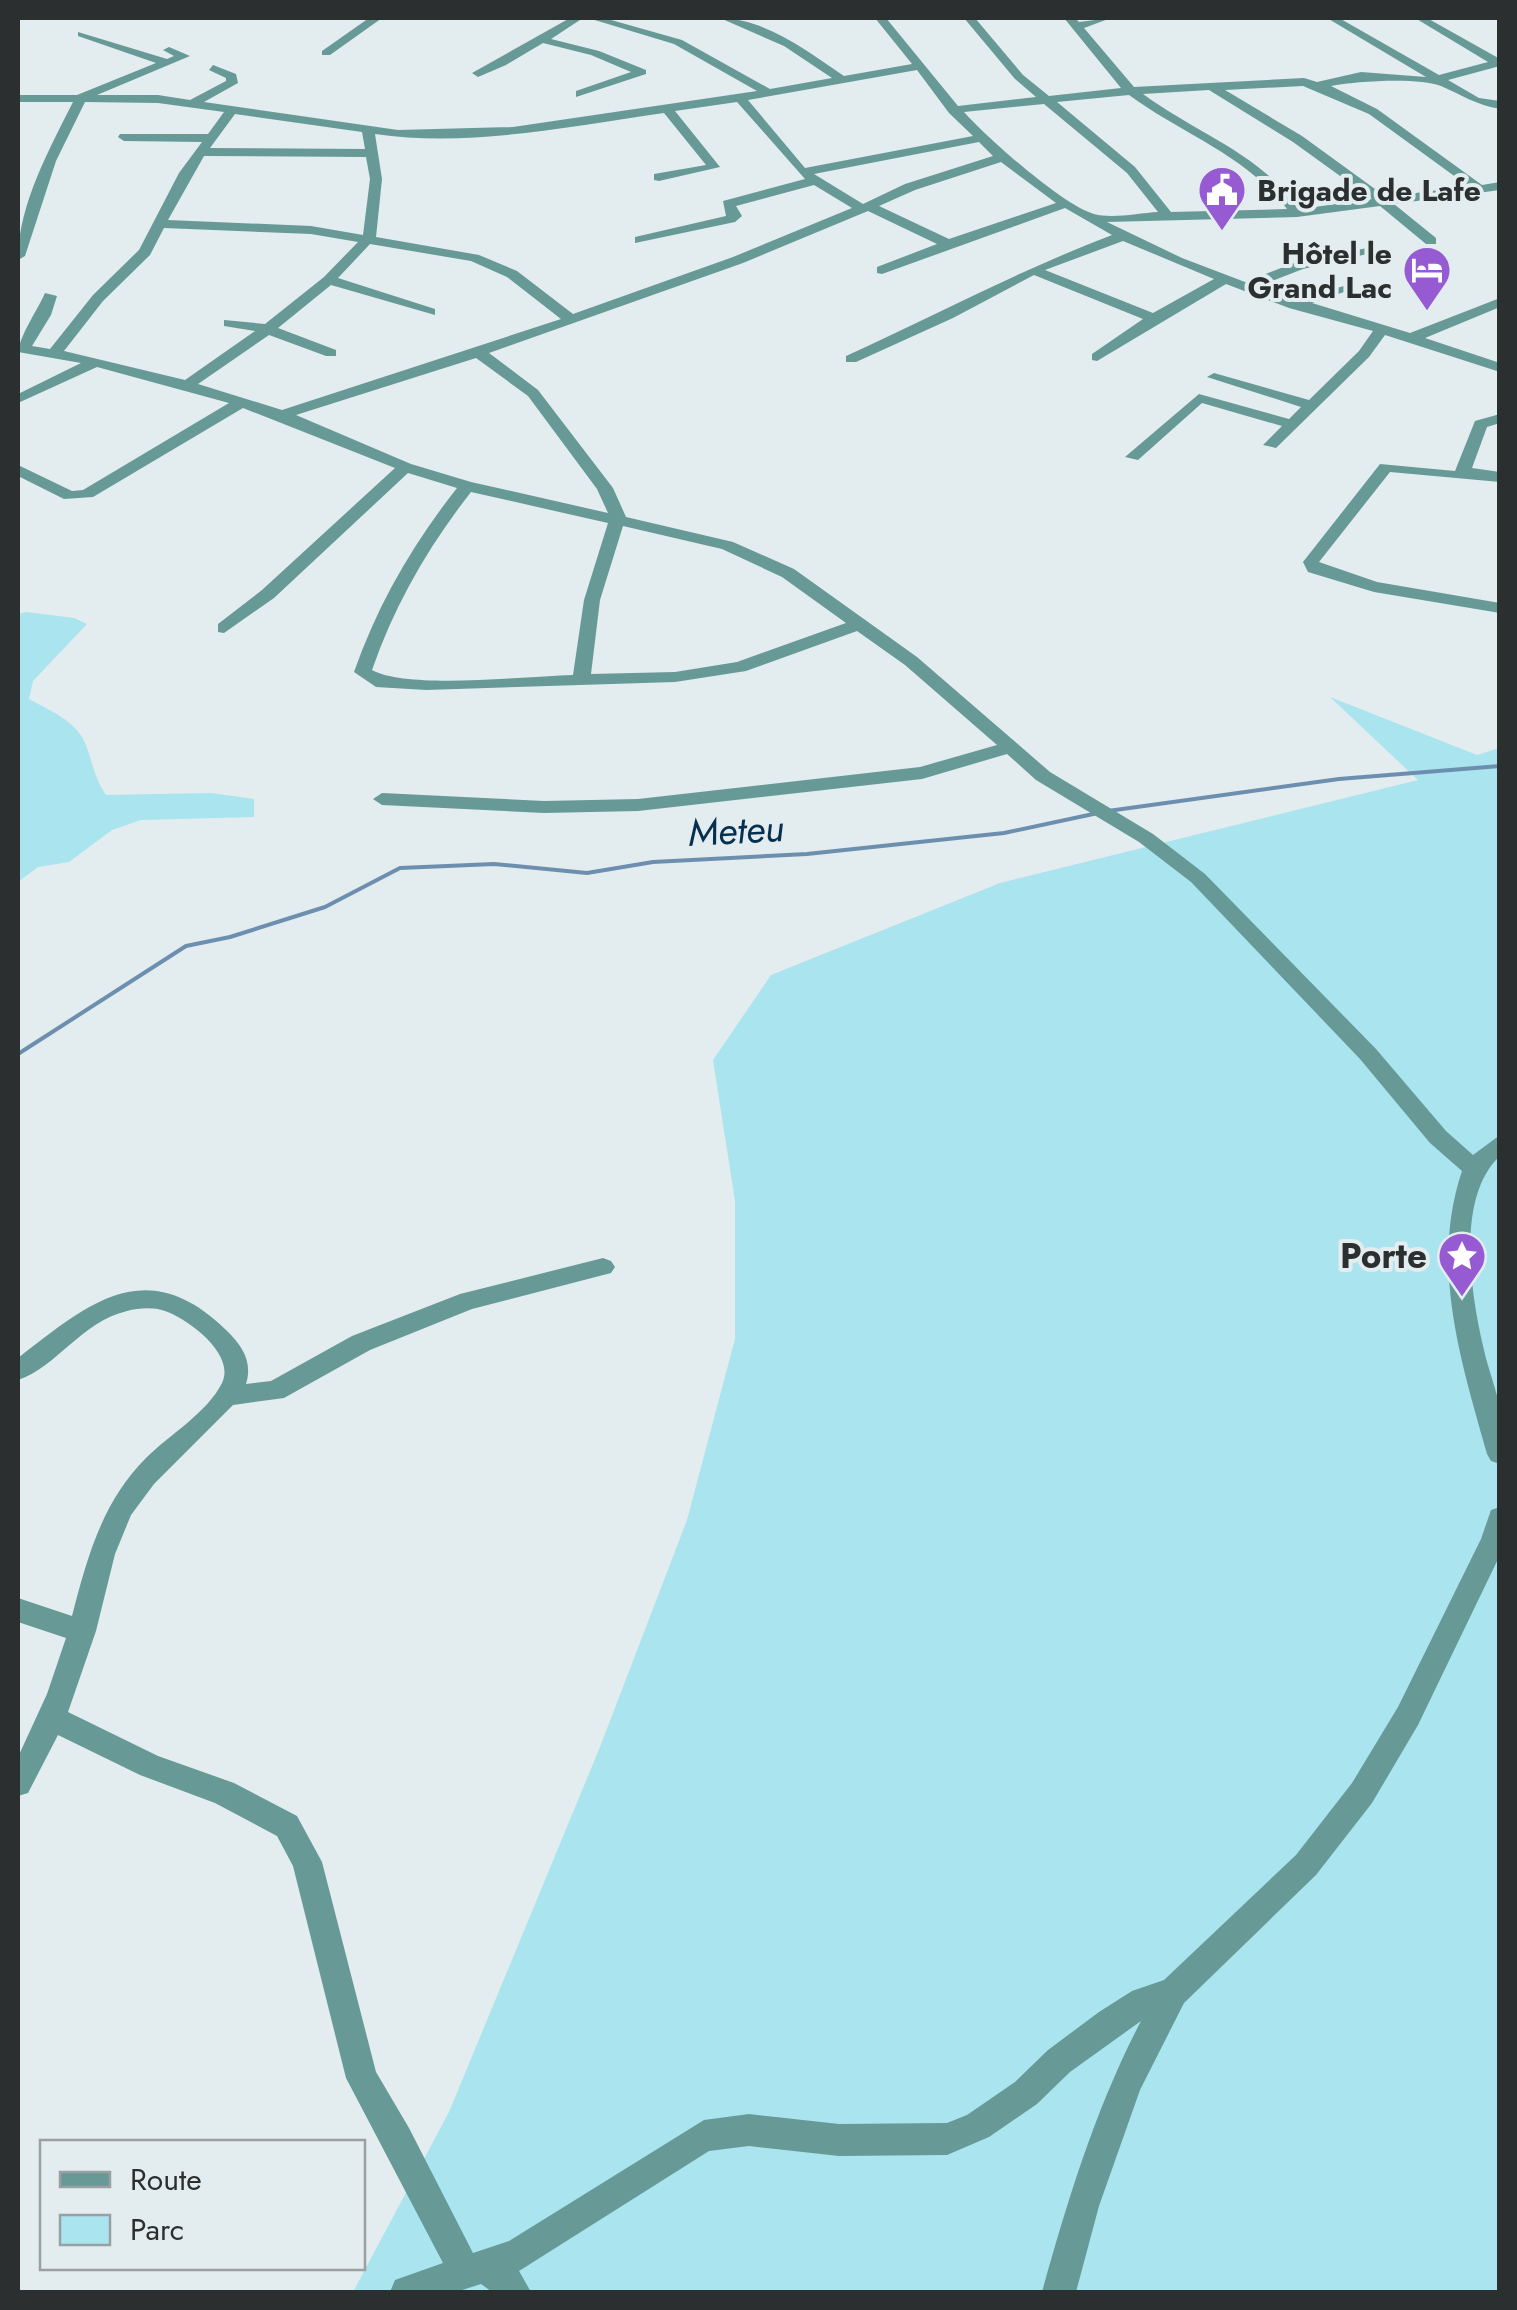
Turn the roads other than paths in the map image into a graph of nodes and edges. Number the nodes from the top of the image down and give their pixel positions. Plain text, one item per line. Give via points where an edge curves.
1 (376, 18) edge
2 (576, 18) edge
3 (593, 18) edge
4 (725, 18) edge
5 (881, 18) edge
6 (970, 18) edge
7 (1106, 18) edge
8 (1332, 18) edge
9 (1420, 18) edge
10 (1074, 22) edge
11 (82, 34) dead end
12 (543, 40) junction
13 (326, 54) dead end
14 (1499, 62) edge
15 (919, 66) junction
16 (213, 68) dead end
17 (478, 72) dead end
18 (841, 79) junction
19 (1439, 80) junction
20 (1320, 85) junction
21 (1208, 86) junction
22 (1130, 91) junction
23 (767, 92) junction
24 (580, 94) dead end
25 (81, 97) junction
26 (18, 98) edge
27 (740, 98) junction
28 (1040, 98) junction
29 (193, 103) junction
30 (1500, 104) edge
31 (666, 108) junction
32 (232, 110) junction
33 (953, 110) junction
34 (368, 129) junction
35 (124, 137) dead end
36 (209, 138) junction
37 (982, 138) junction
38 (200, 152) junction
39 (372, 153) junction
40 (1002, 157) junction
41 (808, 176) junction
42 (659, 178) dead end
43 (1500, 186) edge
44 (1480, 189) junction
45 (1386, 202) junction
46 (1068, 204) junction
47 (865, 208) junction
48 (1298, 213) junction
49 (1168, 216) junction
50 (1089, 218) junction
51 (162, 224) junction
52 (1123, 236) junction
53 (369, 238) junction
54 (640, 240) dead end
55 (1431, 242) dead end
56 (948, 244) junction
57 (1362, 252) dead end
58 (18, 256) edge
59 (882, 270) dead end
60 (1033, 270) junction
61 (329, 280) junction
62 (1224, 280) junction
63 (1242, 287) junction
64 (1339, 289) dead end
65 (50, 296) dead end
66 (1500, 302) edge
67 (1294, 305) junction
68 (430, 312) dead end
69 (569, 318) junction
70 (1154, 318) junction
71 (230, 323) dead end
72 (268, 330) junction
73 (1381, 330) junction
74 (1409, 339) junction
75 (20, 348) edge
76 (55, 352) junction
77 (331, 353) dead end
78 (479, 353) junction
79 (1098, 356) dead end
80 (851, 360) dead end
81 (95, 362) junction
82 (1500, 368) edge
83 (1214, 377) dead end
84 (187, 385) junction
85 (18, 399) edge
86 (242, 402) junction
87 (1310, 405) junction
88 (282, 415) junction
89 (1500, 418) edge
90 (1291, 424) junction
91 (1271, 445) dead end
92 (1133, 457) dead end
93 (405, 466) junction
94 (18, 470) edge
95 (1464, 471) junction
96 (1500, 477) edge
97 (466, 486) junction
98 (618, 518) junction
99 (1500, 608) edge
100 (859, 624) junction
101 (224, 628) dead end
102 (582, 680) junction
103 (1010, 747) junction
104 (382, 799) dead end
105 (1500, 1143) edge
106 (1474, 1168) junction
107 (603, 1267) dead end
108 (18, 1370) edge
109 (226, 1396) junction
110 (1500, 1454) edge
111 (1500, 1518) edge
112 (18, 1610) edge
113 (82, 1631) junction
114 (54, 1719) junction
115 (18, 1783) edge
116 (1174, 1992) junction
117 (475, 2270) junction
118 (406, 2292) edge
119 (514, 2292) edge
120 (1060, 2292) edge

1 - 13 street
2 - 12 street
3 - 23 street via 678,42
4 - 18 street via 788,44
5 - 15 street
6 - 28 street
7 - 10 street
8 - 19 street
9 - 14 street
10 - 22 street
11 - 25 street via 168,56
12 - 17 street
12 - 24 street via 642,72
14 - 19 street
15 - 18 street
15 - 33 street
16 - 29 street via 232,76 232,84
18 - 23 street
19 - 20 street via 1362,76
19 - 30 street via 1476,102
20 - 21 street
20 - 44 street
21 - 22 street
21 - 45 street via 1274,123
22 - 28 street
22 - 48 street via 1262,172
23 - 27 street
25 - 26 street
25 - 29 street
25 - 58 street
27 - 31 street
27 - 41 street
28 - 33 street
28 - 49 street via 1131,170
29 - 32 street
31 - 34 street via 533,130
31 - 42 street via 714,167
32 - 34 street
32 - 36 street
33 - 37 street
34 - 39 street
35 - 36 street
36 - 38 street
37 - 40 street
37 - 41 street
38 - 39 street
38 - 51 street
39 - 53 street
40 - 46 street
40 - 47 street
41 - 47 street
41 - 54 street via 728,204 735,216 730,220
43 - 44 street
44 - 45 street
45 - 48 street
45 - 55 street
46 - 50 street
46 - 56 street
47 - 56 street
47 - 69 street
48 - 49 street
49 - 50 street
50 - 52 street
51 - 53 street
51 - 76 street via 131,269
52 - 60 street
52 - 62 street
53 - 61 street
53 - 69 street via 497,266
56 - 59 street
57 - 63 street
60 - 70 street
60 - 80 street
61 - 68 street
61 - 72 street
62 - 63 street
62 - 70 street
63 - 67 street
64 - 67 street
65 - 75 street
66 - 74 street
67 - 73 street
69 - 78 street
70 - 79 street
71 - 72 street
72 - 77 street
72 - 84 street
73 - 74 street
73 - 87 street
74 - 82 street
75 - 76 street
76 - 81 street
78 - 88 street
78 - 98 street via 533,394 604,488
81 - 84 street
81 - 85 street
83 - 87 street
84 - 86 street
86 - 88 street
86 - 94 street via 87,494 70,496
87 - 90 street
88 - 93 street
89 - 95 street via 1480,424
90 - 91 street
90 - 92 street via 1199,398
93 - 97 street
93 - 101 street
95 - 96 street
95 - 99 street via 1458,476 1386,467 1312,566 1374,587
97 - 98 street
97 - 102 street via 419,546 363,672 382,683 426,685
98 - 100 street via 762,560
98 - 102 street via 592,600
100 - 102 street via 740,666 675,677
100 - 103 street
103 - 104 street via 903,776 638,805
103 - 106 street via 1198,878
105 - 106 street
106 - 110 street via 1460,1257 1462,1299
107 - 109 street via 468,1301 361,1343 275,1391
108 - 109 street via 110,1306 148,1298 178,1303 236,1356 238,1372
109 - 113 street via 123,1504
111 - 116 street via 1408,1716 1362,1793 1306,1864
112 - 113 street
113 - 114 street
114 - 115 street
114 - 117 street via 287,1826 307,1862 362,2078
116 - 117 street via 1110,2023 978,2126 947,2138 839,2140 749,2130 704,2136 518,2255
116 - 120 street via 1126,2083
117 - 118 street
117 - 119 street via 502,2278

